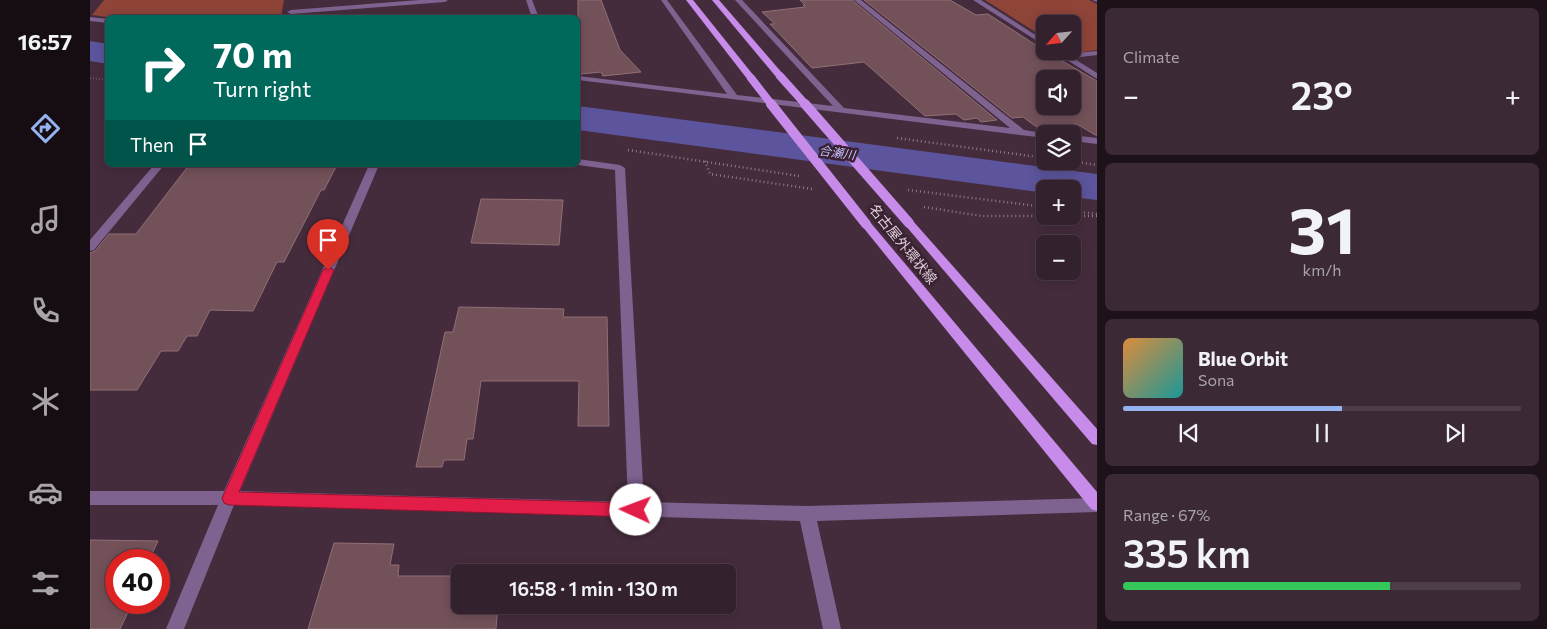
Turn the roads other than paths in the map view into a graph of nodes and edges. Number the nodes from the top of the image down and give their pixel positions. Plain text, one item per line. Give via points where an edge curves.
1 (445, 0) edge
2 (529, 0) edge
3 (664, 0) edge
4 (689, 0) edge
5 (715, 0) edge
6 (738, 0) edge
7 (857, 0) edge
8 (976, 0) edge
9 (291, 12) edge
10 (535, 15) edge
11 (90, 19) edge
12 (105, 21) edge
13 (1036, 38) edge
14 (1081, 53) edge
15 (1097, 53) edge
16 (1070, 60) edge
17 (1097, 77) edge
18 (580, 78) edge
19 (734, 97) junction
20 (842, 111) junction
21 (1020, 132) junction
22 (1036, 134) edge
23 (1081, 139) edge
24 (1097, 141) edge
25 (580, 162) edge
26 (157, 167) edge
27 (373, 167) edge
28 (90, 247) edge
29 (1097, 439) edge
30 (90, 498) edge
31 (229, 498) junction
32 (1097, 505) edge
33 (636, 510) junction
34 (807, 514) junction
35 (174, 629) edge
36 (832, 629) edge

1 - 9 street
2 - 10 street
3 - 19 street
4 - 32 main road, 名古屋外環状線, bridge via 866,224
5 - 29 main road, 名古屋外環状線, bridge
6 - 20 street
7 - 21 street
8 - 13 street
11 - 12 street
14 - 15 street
16 - 17 street
18 - 19 street
19 - 20 street
20 - 21 street
21 - 22 street
23 - 24 street
25 - 33 street via 620,168
26 - 28 street
27 - 31 street
30 - 31 street
31 - 33 street
31 - 35 street
32 - 34 street
33 - 34 street
34 - 36 street

